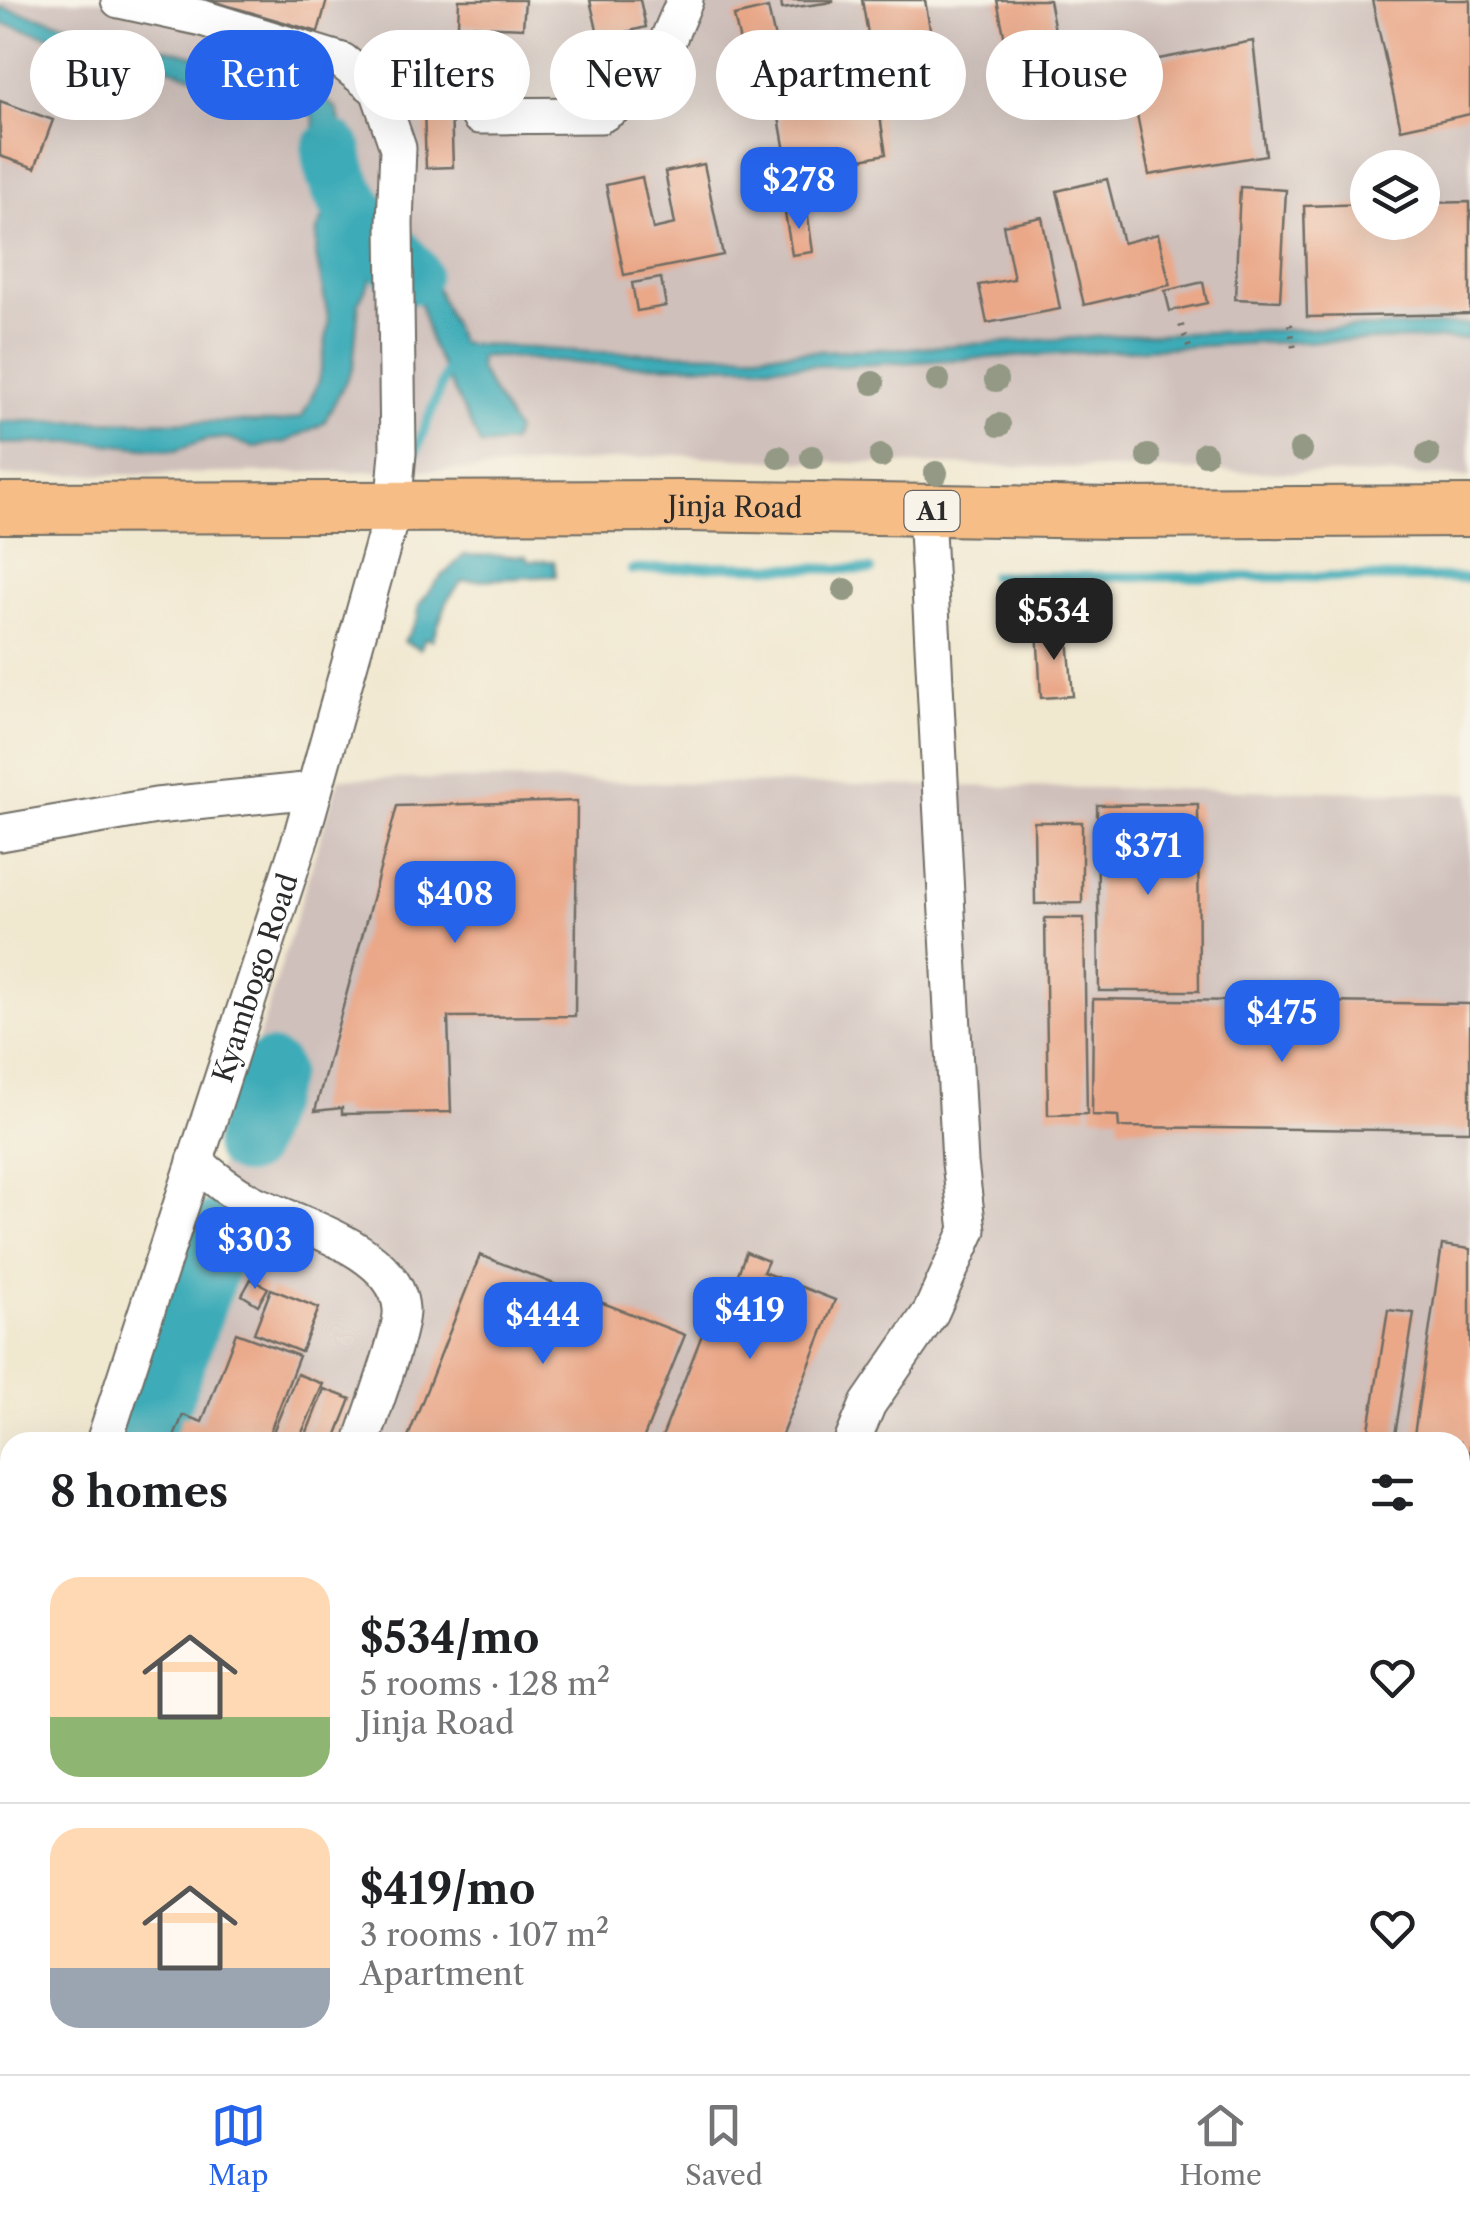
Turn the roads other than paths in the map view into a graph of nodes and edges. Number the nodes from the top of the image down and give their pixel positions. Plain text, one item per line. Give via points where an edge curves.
1 (119, 0) edge
2 (686, 0) edge
3 (530, 115) edge
4 (0, 508) edge
5 (393, 508) junction
6 (926, 511) junction
7 (1470, 512) edge
8 (314, 790) junction
9 (0, 832) edge
10 (195, 1160) junction
11 (107, 1432) edge
12 (365, 1432) edge
13 (856, 1432) edge

1 - 5 street, Kyambogo Road via 342,61 378,90 398,148
2 - 3 street via 649,84 601,114
4 - 5 highway, Jinja Road / A1
5 - 6 highway, Jinja Road / A1
5 - 8 street, Kyambogo Road
6 - 7 highway, Jinja Road / A1
6 - 13 street via 968,1230 931,1312
8 - 9 street via 156,806
8 - 10 street, Kyambogo Road
10 - 11 street, Kyambogo Road
10 - 12 street via 250,1201 380,1267 396,1286 402,1312

